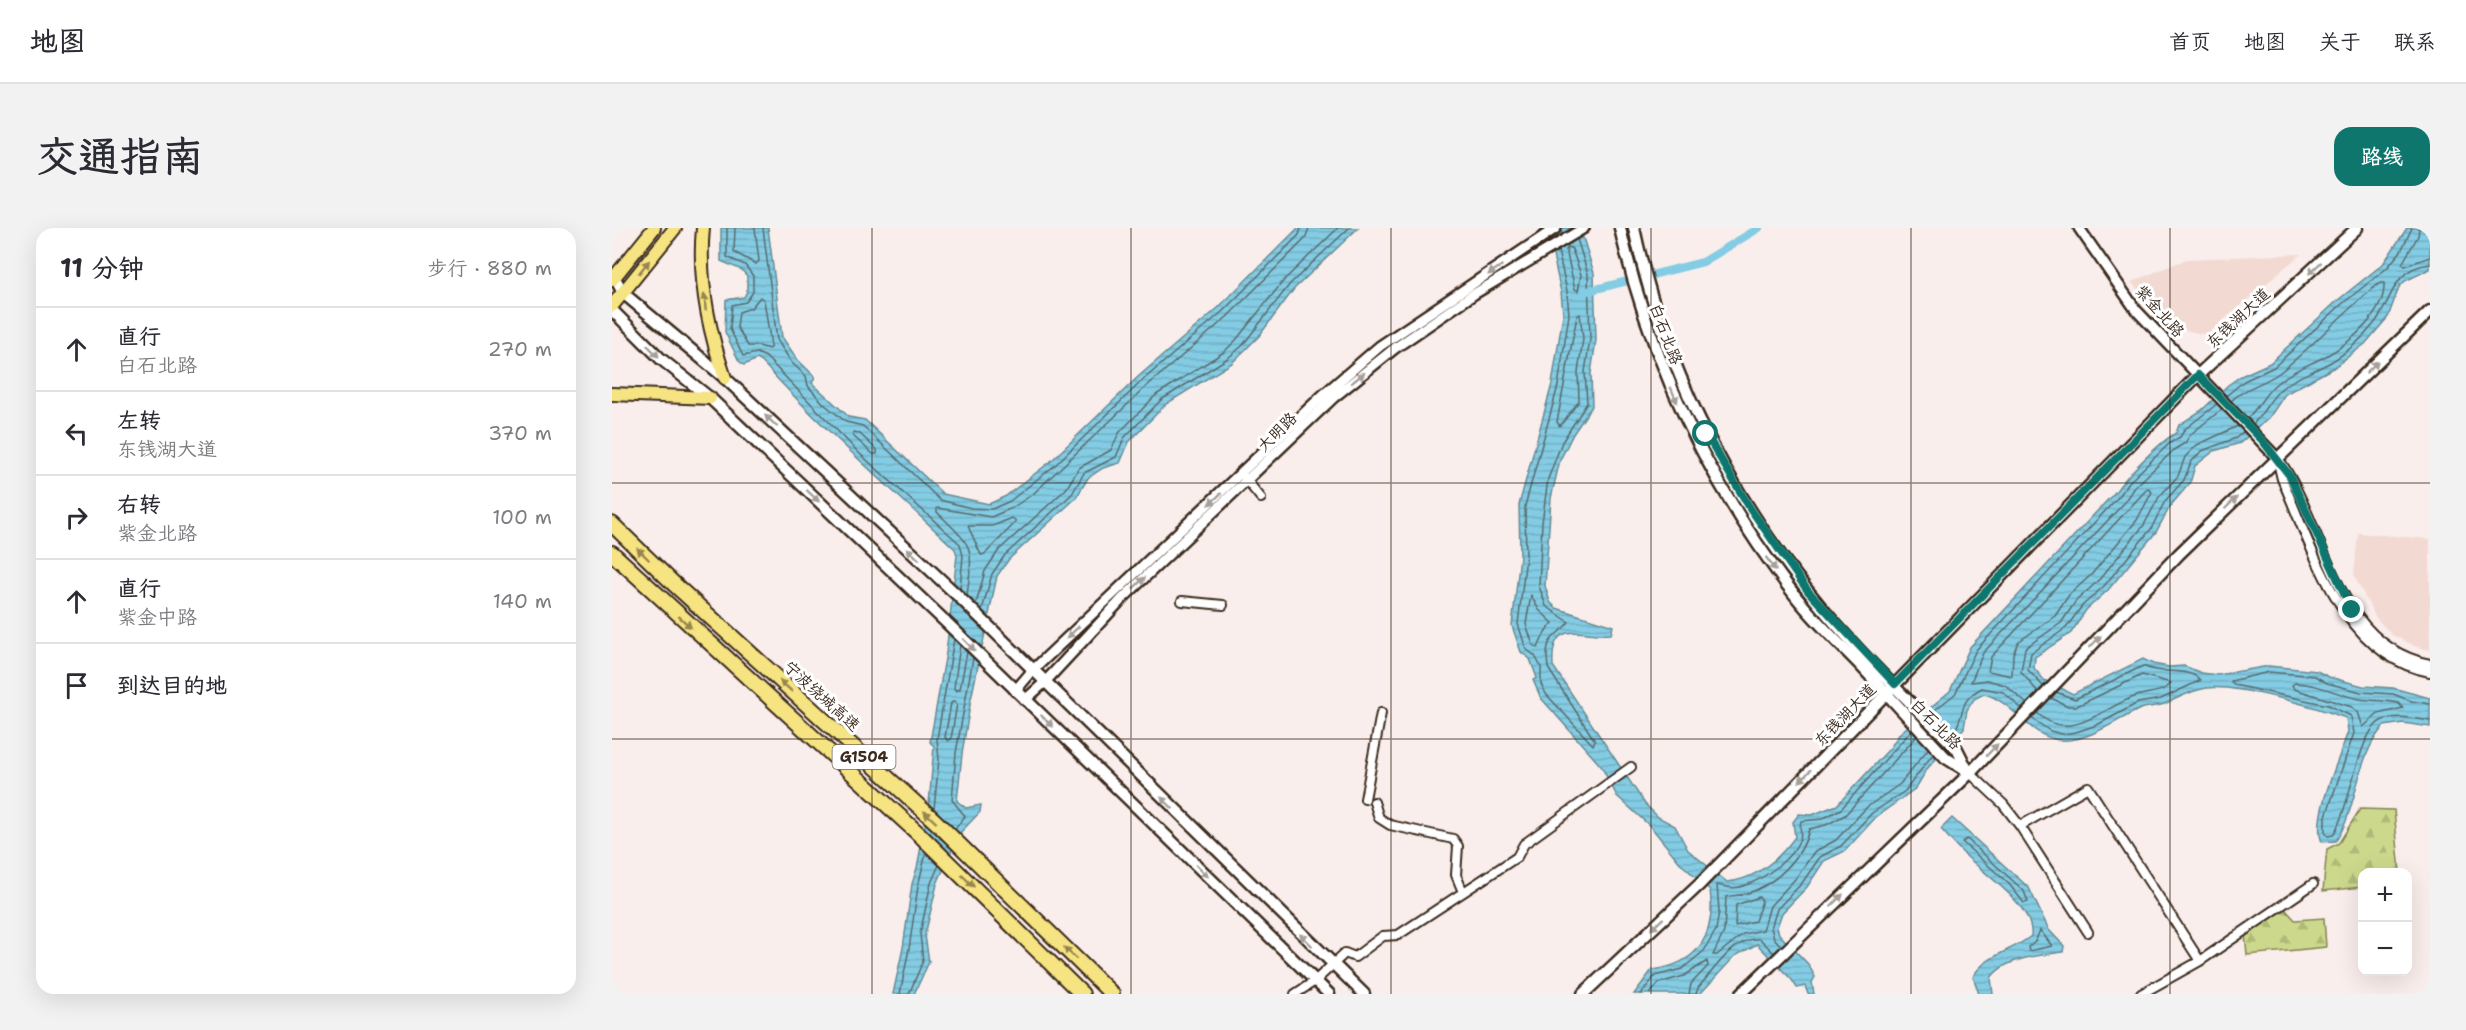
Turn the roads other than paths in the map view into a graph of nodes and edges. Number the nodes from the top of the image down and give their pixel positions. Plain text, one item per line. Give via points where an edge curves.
1 (654, 228) edge
2 (675, 228) edge
3 (703, 228) edge
4 (1556, 228) edge
5 (1584, 228) edge
6 (1620, 228) edge
7 (1634, 228) edge
8 (2079, 228) edge
9 (2358, 228) edge
10 (613, 278) edge
11 (623, 293) junction
12 (612, 308) edge
13 (2430, 311) edge
14 (2198, 375) junction
15 (726, 378) junction
16 (612, 394) edge
17 (710, 398) junction
18 (2277, 458) junction
19 (1245, 478) junction
20 (1261, 498) dead end
21 (612, 524) edge
22 (612, 552) edge
23 (1182, 601) dead end
24 (1223, 605) dead end
25 (2430, 664) edge
26 (1033, 670) junction
27 (2430, 672) edge
28 (1044, 683) junction
29 (1895, 684) junction
30 (1015, 691) junction
31 (1887, 693) junction
32 (1025, 699) junction
33 (1381, 713) dead end
34 (1631, 767) dead end
35 (1970, 773) junction
36 (1365, 799) dead end
37 (1374, 802) dead end
38 (2020, 826) junction
39 (2313, 884) dead end
40 (1463, 892) junction
41 (2088, 932) dead end
42 (2200, 961) junction
43 (1332, 965) junction
44 (1315, 981) junction
45 (1082, 994) edge
46 (1112, 994) edge
47 (1295, 994) edge
48 (1329, 994) edge
49 (1364, 994) edge
50 (1583, 994) edge
51 (1742, 994) edge
52 (2141, 994) edge

1 - 10 main road
11 -> 2 main road
15 -> 3 main road via 706,315
4 -> 19 street, 大明路 via 1380,346 1322,396
19 -> 5 street, 大明路 via 1395,348 1474,294
6 -> 31 main road, 白石北路 via 1638,302 1680,409 1738,515 1799,600
7 - 29 main road, 白石北路 via 1650,297 1689,398 1750,508 1808,591
8 - 14 street, 紫金北路 via 2136,310
9 -> 14 main road, 东钱湖大道
10 - 11 main road
11 - 12 main road
11 - 15 main road
12 -> 17 main road via 661,360
18 -> 13 main road
14 - 18 street, 紫金北路
14 - 29 main road, 东钱湖大道
26 -> 15 main road
16 - 17 main road
17 -> 30 main road
18 - 25 street via 2290,476 2352,610 2385,644
18 - 27 street via 2282,479 2346,616 2383,652
35 -> 18 main road via 2179,554
19 - 20 street
19 -> 26 street, 大明路
28 -> 19 street, 大明路 via 1122,599
46 -> 21 highway, 宁波绕城高速 / G1504 via 935,821
22 -> 45 highway, G1504 via 921,836
23 - 24 street
26 - 28 main road
26 - 30 street, 大明路
28 - 32 street, 大明路
43 -> 28 main road
29 - 31 main road, 东钱湖大道
29 - 35 main road, 白石北路 via 1957,749
30 - 32 main road
31 - 35 main road, 白石北路 via 1946,758
31 -> 50 main road, 东钱湖大道 via 1700,884
32 -> 44 main road
33 - 36 street
34 - 40 street via 1524,844 1517,856
35 - 38 street
51 -> 35 main road
37 - 40 street via 1379,818 1390,825 1454,839 1458,846 1456,875
38 - 41 street
38 - 42 street via 2088,787
39 - 42 street
40 - 43 street via 1398,935 1383,936 1355,957 1345,953
42 - 52 street
43 - 44 street
43 - 49 main road
44 - 47 street
44 - 48 main road

